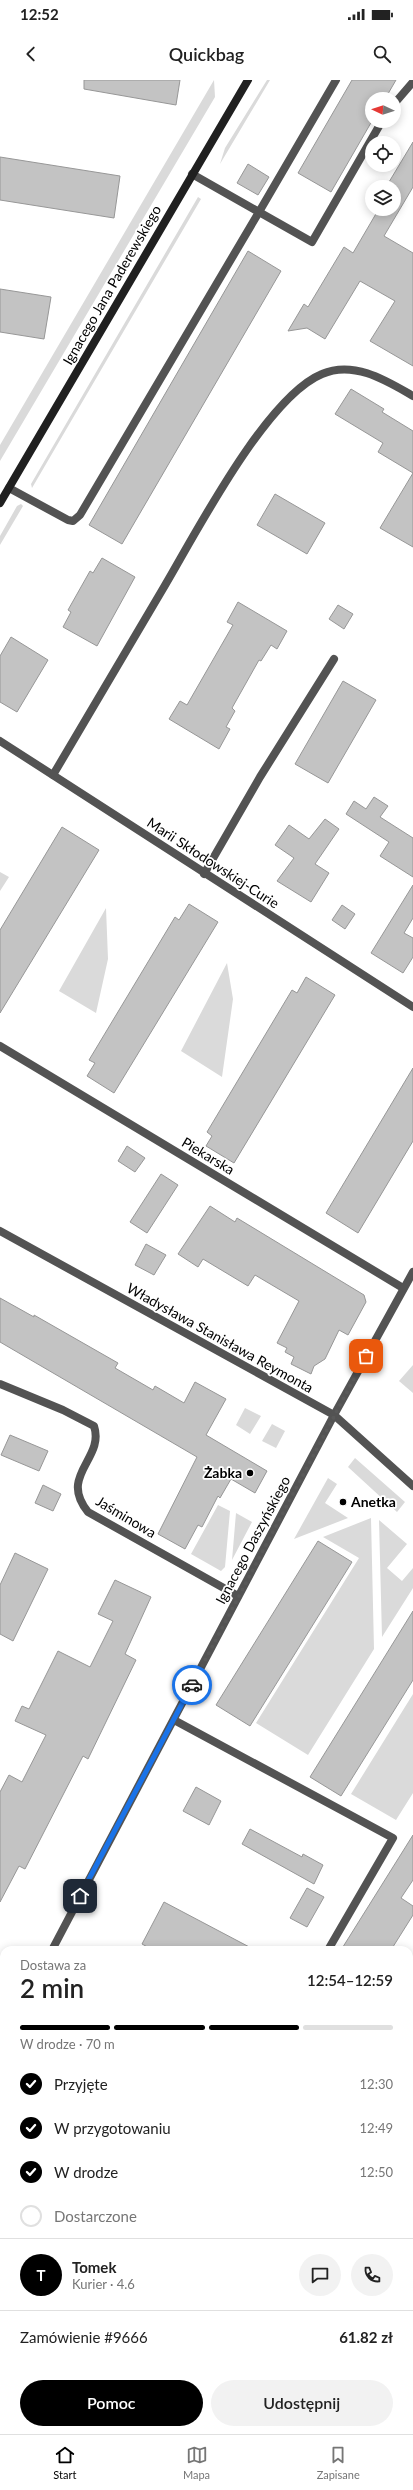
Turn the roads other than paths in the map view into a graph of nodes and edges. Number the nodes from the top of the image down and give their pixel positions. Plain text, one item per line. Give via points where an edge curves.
1 (248, 80) edge
2 (336, 80) edge
3 (413, 82) edge
4 (401, 96) edge
5 (378, 128) edge
6 (192, 174) junction
7 (259, 212) junction
8 (413, 396) edge
9 (9, 488) junction
10 (0, 503) edge
11 (334, 659) dead end
12 (0, 741) edge
13 (53, 775) junction
14 (204, 874) junction
15 (413, 1007) edge
16 (0, 1046) edge
17 (0, 1231) edge
18 (413, 1272) edge
19 (403, 1288) junction
20 (0, 1384) edge
21 (334, 1416) junction
22 (413, 1486) edge
23 (238, 1596) junction
24 (174, 1720) junction
25 (54, 1946) edge
26 (330, 1946) edge

1 - 6 main road, Ignacego Jana Paderewskiego
2 - 7 street
3 - 4 street
5 - 7 street via 312,242
6 - 7 street
6 - 9 main road, Ignacego Jana Paderewskiego
7 - 9 street via 80,516 73,521 68,520
8 - 13 street via 367,373 333,370 310,381 283,404 216,498
9 - 10 main road, Ignacego Jana Paderewskiego
11 - 14 street via 260,777
12 - 13 street, Marii Skłodowskiej-Curie
13 - 14 street, Marii Skłodowskiej-Curie
14 - 15 street, Marii Skłodowskiej-Curie
16 - 19 street, Piekarska
17 - 21 street, Władysława Stanisława Reymonta
18 - 19 street, Ignacego Daszyńskiego
19 - 21 street, Ignacego Daszyńskiego
20 - 23 street, Jaśminowa via 94,1426 96,1441 77,1485 77,1495 88,1512
21 - 22 street, Władysława Stanisława Reymonta
21 - 23 street, Ignacego Daszyńskiego
23 - 24 street, Ignacego Daszyńskiego
24 - 25 street, Ignacego Daszyńskiego
24 - 26 street via 394,1838

